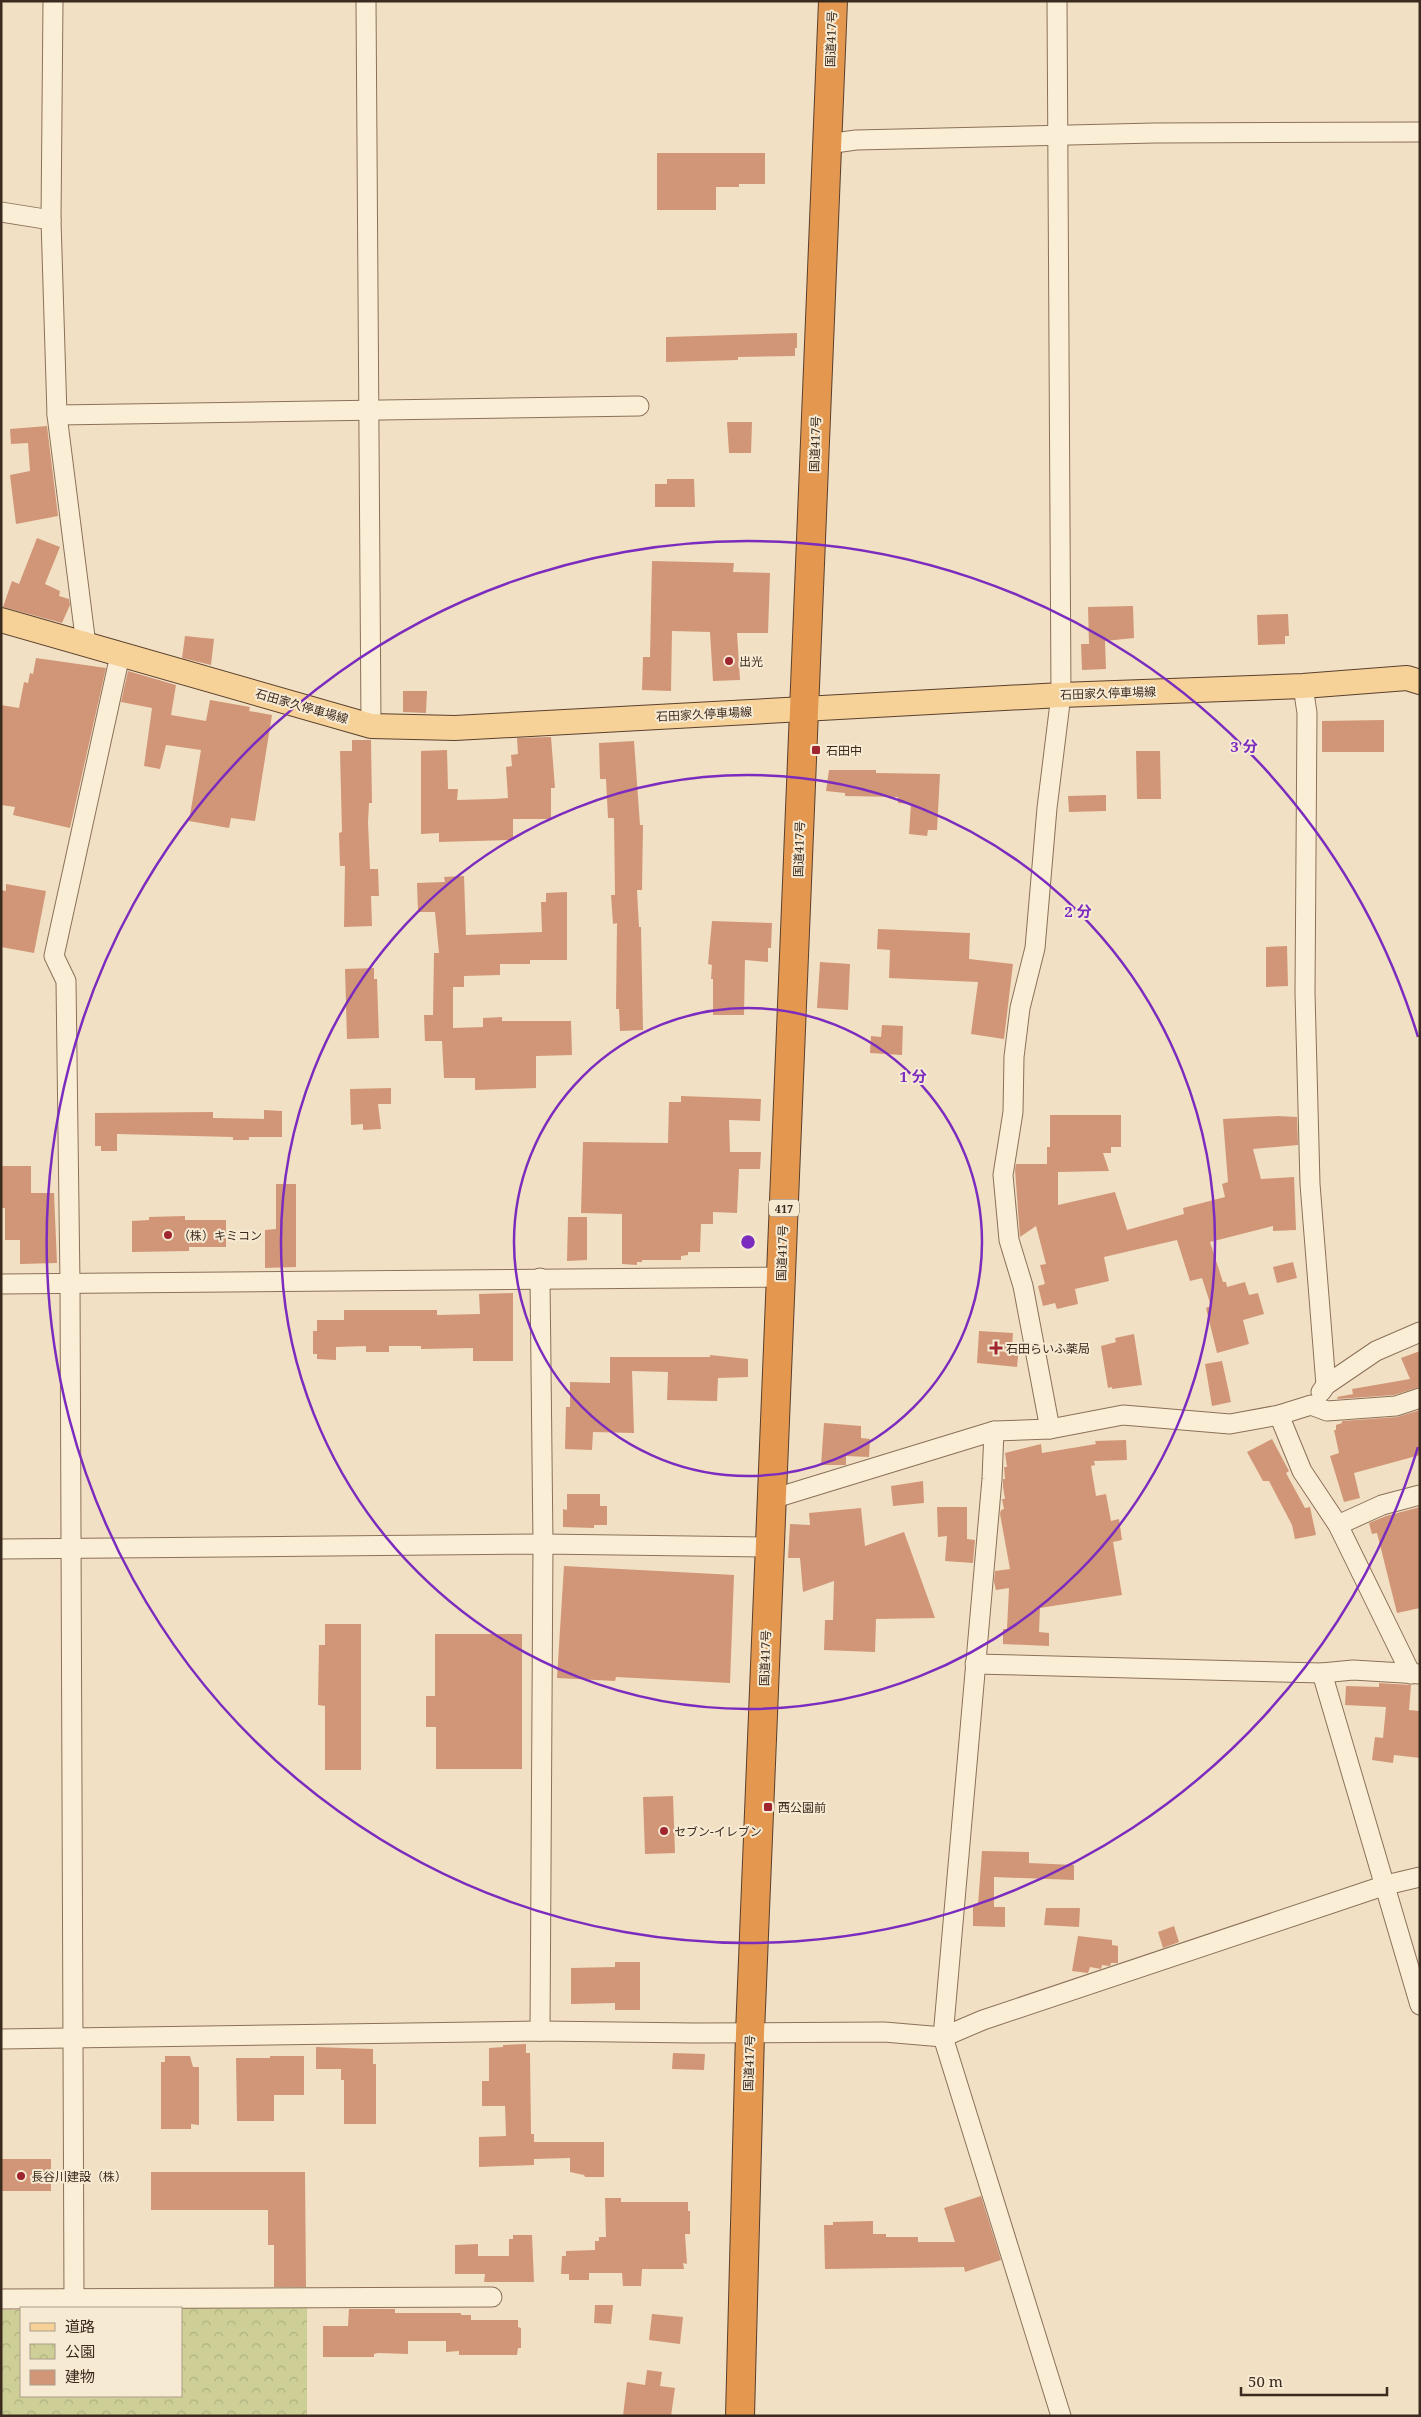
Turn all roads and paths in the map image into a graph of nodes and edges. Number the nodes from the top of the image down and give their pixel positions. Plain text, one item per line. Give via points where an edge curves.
1 (53, 1) edge
2 (366, 1) edge
3 (833, 1) edge
4 (1057, 1) edge
5 (1420, 132) edge
6 (1056, 136) junction
7 (827, 144) junction
8 (1, 212) edge
9 (51, 220) junction
10 (639, 406) dead end
11 (369, 410) junction
12 (57, 415) junction
13 (1, 620) edge
14 (86, 645) junction
15 (120, 655) junction
16 (1420, 682) edge
17 (1304, 686) junction
18 (1061, 694) junction
19 (806, 708) junction
20 (371, 726) junction
21 (781, 1277) junction
22 (540, 1278) junction
23 (1, 1284) edge
24 (70, 1284) junction
25 (1420, 1332) edge
26 (1326, 1385) junction
27 (1420, 1398) edge
28 (1311, 1405) junction
29 (1279, 1415) junction
30 (1050, 1429) junction
31 (994, 1431) junction
32 (1420, 1495) edge
33 (772, 1499) junction
34 (1338, 1525) junction
35 (543, 1544) junction
36 (770, 1547) junction
37 (1, 1548) edge
38 (72, 1548) junction
39 (975, 1664) junction
40 (1322, 1673) junction
41 (1416, 1674) edge
42 (1420, 1877) edge
43 (1386, 1885) junction
44 (1420, 2005) edge
45 (540, 2031) junction
46 (750, 2032) junction
47 (943, 2037) junction
48 (1, 2039) edge
49 (73, 2039) junction
50 (492, 2297) dead end
51 (74, 2298) junction
52 (1, 2299) edge
53 (740, 2416) edge
54 (1061, 2416) edge

1 - 9 street
2 - 11 street
3 - 7 highway, 国道417号 / 417
4 - 6 street
5 - 6 street
6 - 7 street via 856,140
6 - 18 street
7 - 19 highway, 国道417号 / 417
8 - 9 street
9 - 12 street
10 - 11 street
11 - 12 street
11 - 20 street
12 - 14 street
13 - 14 main road, 石田家久停車場線
14 - 15 main road, 石田家久停車場線
15 - 20 main road, 石田家久停車場線
15 - 24 street via 54,956 66,981
16 - 17 main road, 石田家久停車場線 via 1407,678
17 - 18 main road, 石田家久停車場線
17 - 26 street via 1307,712 1305,993 1310,1184
18 - 19 main road, 石田家久停車場線
18 - 30 street via 1035,948 1020,1008 1014,1057 1013,1112 1003,1175 1009,1240 1023,1286
19 - 20 main road, 石田家久停車場線 via 456,728
19 - 21 highway, 国道417号 / 417
21 - 22 street
21 - 33 highway, 国道417号 / 417
22 - 24 street
22 - 35 street
23 - 24 street
24 - 38 street
25 - 26 street via 1376,1351
26 - 28 street
27 - 28 street via 1396,1406 1327,1411
28 - 29 street
29 - 30 street via 1230,1424 1123,1415
29 - 34 street via 1302,1471
30 - 31 street
31 - 33 street
31 - 39 street
32 - 34 street via 1382,1505
33 - 36 highway, 国道417号 / 417
34 - 41 street
35 - 36 street
35 - 38 street
35 - 45 street
36 - 46 highway, 国道417号 / 417
37 - 38 street
38 - 49 street
39 - 40 street
39 - 47 street
40 - 41 street via 1353,1670
40 - 43 street
42 - 43 street
43 - 44 street
43 - 47 street via 983,2020
45 - 46 street
45 - 49 street
46 - 47 street via 884,2032
46 - 53 highway, 国道417号 / 417
47 - 54 street
48 - 49 street
49 - 51 street
50 - 51 street
51 - 52 street

